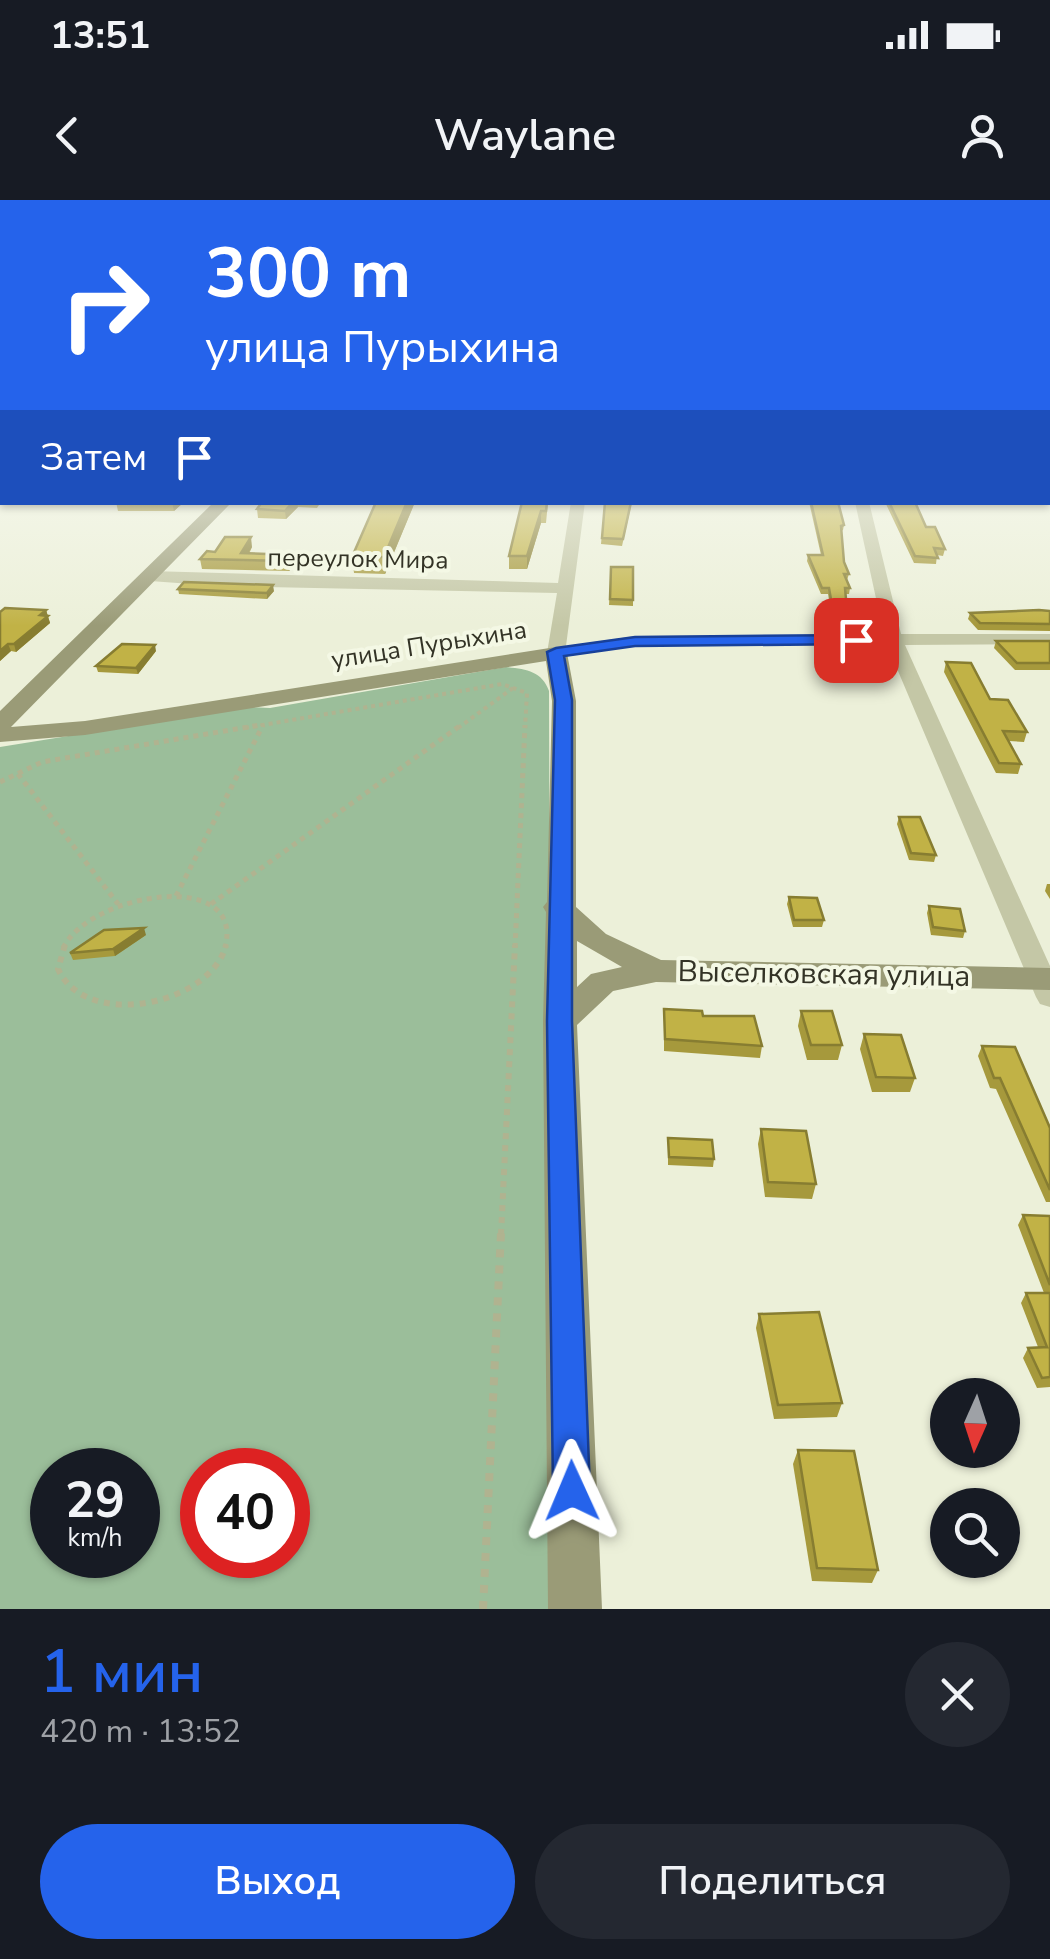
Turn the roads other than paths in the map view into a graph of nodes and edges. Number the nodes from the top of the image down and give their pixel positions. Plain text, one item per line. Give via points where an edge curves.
1 (221, 505) edge
2 (578, 505) edge
3 (863, 505) edge
4 (150, 576) junction
5 (565, 588) junction
6 (1050, 639) edge
7 (894, 640) junction
8 (556, 652) junction
9 (0, 724) edge
10 (0, 735) edge
11 (558, 907) junction
12 (656, 971) junction
13 (1047, 985) edge
14 (560, 1021) junction
15 (574, 1609) edge

1 - 4 street
2 - 5 street
3 - 7 street
4 - 5 street, переулок Мира
4 - 9 street
5 - 8 street
6 - 7 street, улица Пурыхина
7 - 8 street, улица Пурыхина via 635,642
7 - 13 street
8 - 10 street, улица Пурыхина via 85,728
8 - 11 street via 564,700
11 - 12 street, Выселковская улица via 595,941
11 - 14 street
12 - 13 street, Выселковская улица
12 - 14 street via 604,982
14 - 15 street

